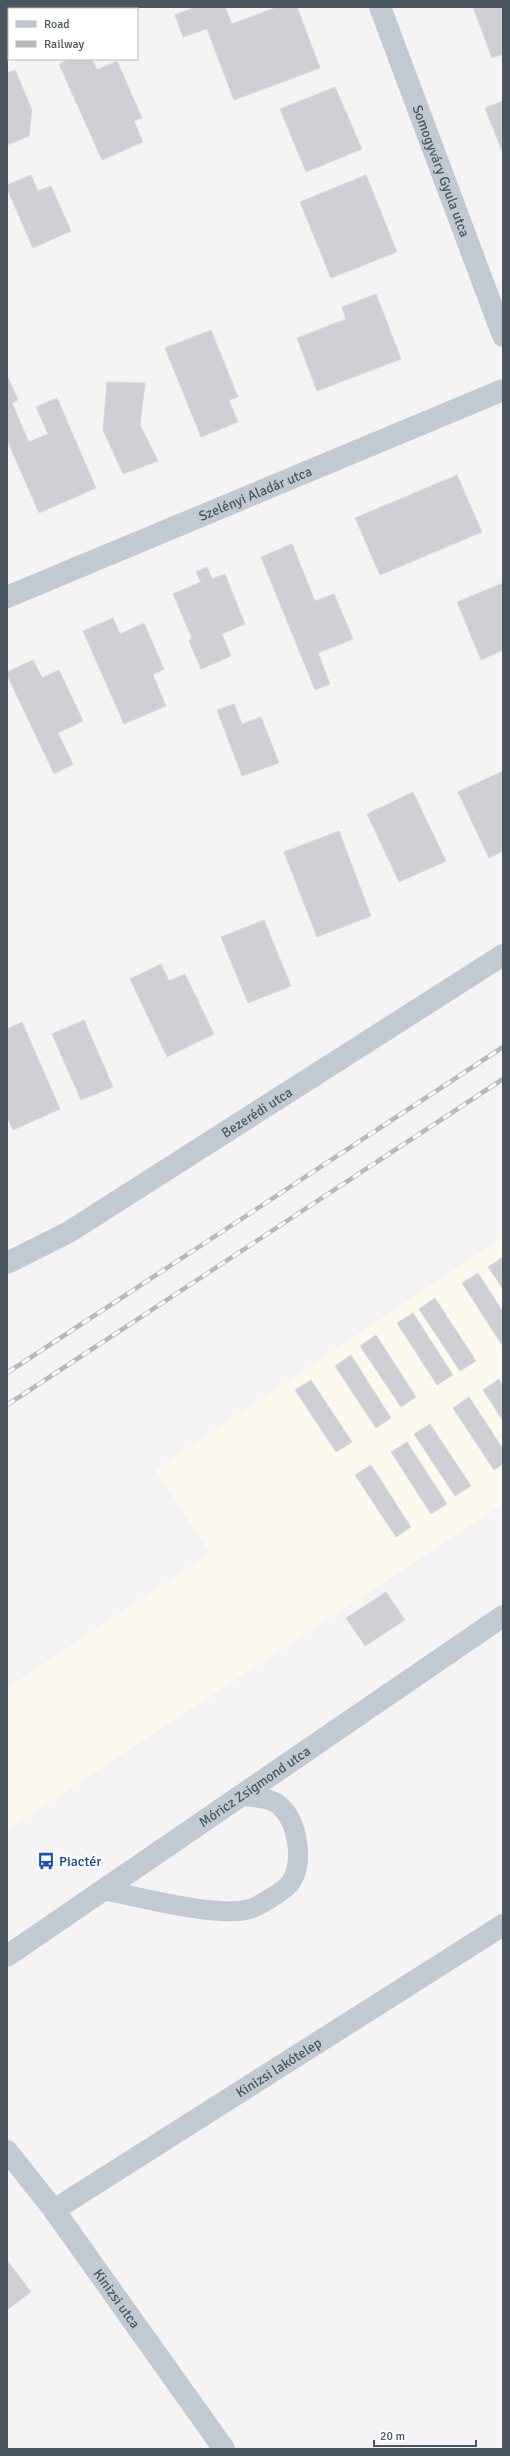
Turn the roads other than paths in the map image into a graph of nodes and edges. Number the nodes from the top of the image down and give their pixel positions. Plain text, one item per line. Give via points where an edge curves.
1 (380, 7) edge
2 (503, 336) edge
3 (503, 390) edge
4 (7, 597) edge
5 (503, 955) edge
6 (7, 1263) edge
7 (503, 1616) edge
8 (239, 1796) junction
9 (103, 1890) junction
10 (503, 1925) edge
11 (7, 1956) edge
12 (7, 2151) edge
13 (54, 2210) junction
14 (224, 2449) edge

1 - 2 street, Somogyváry Gyula utca
3 - 4 street, Szelényi Aladár utca
5 - 6 street, Bezerédi utca via 68,1232
7 - 8 street, Móricz Zsigmond utca
8 - 9 street, Móricz Zsigmond utca
8 - 9 lane via 260,1798 280,1805 294,1827 299,1853 291,1883 272,1897 250,1908 219,1911
9 - 11 street, Móricz Zsigmond utca
10 - 13 street, Kinizsi lakótelep
12 - 13 street, Kinizsi utca
13 - 14 street, Kinizsi utca

